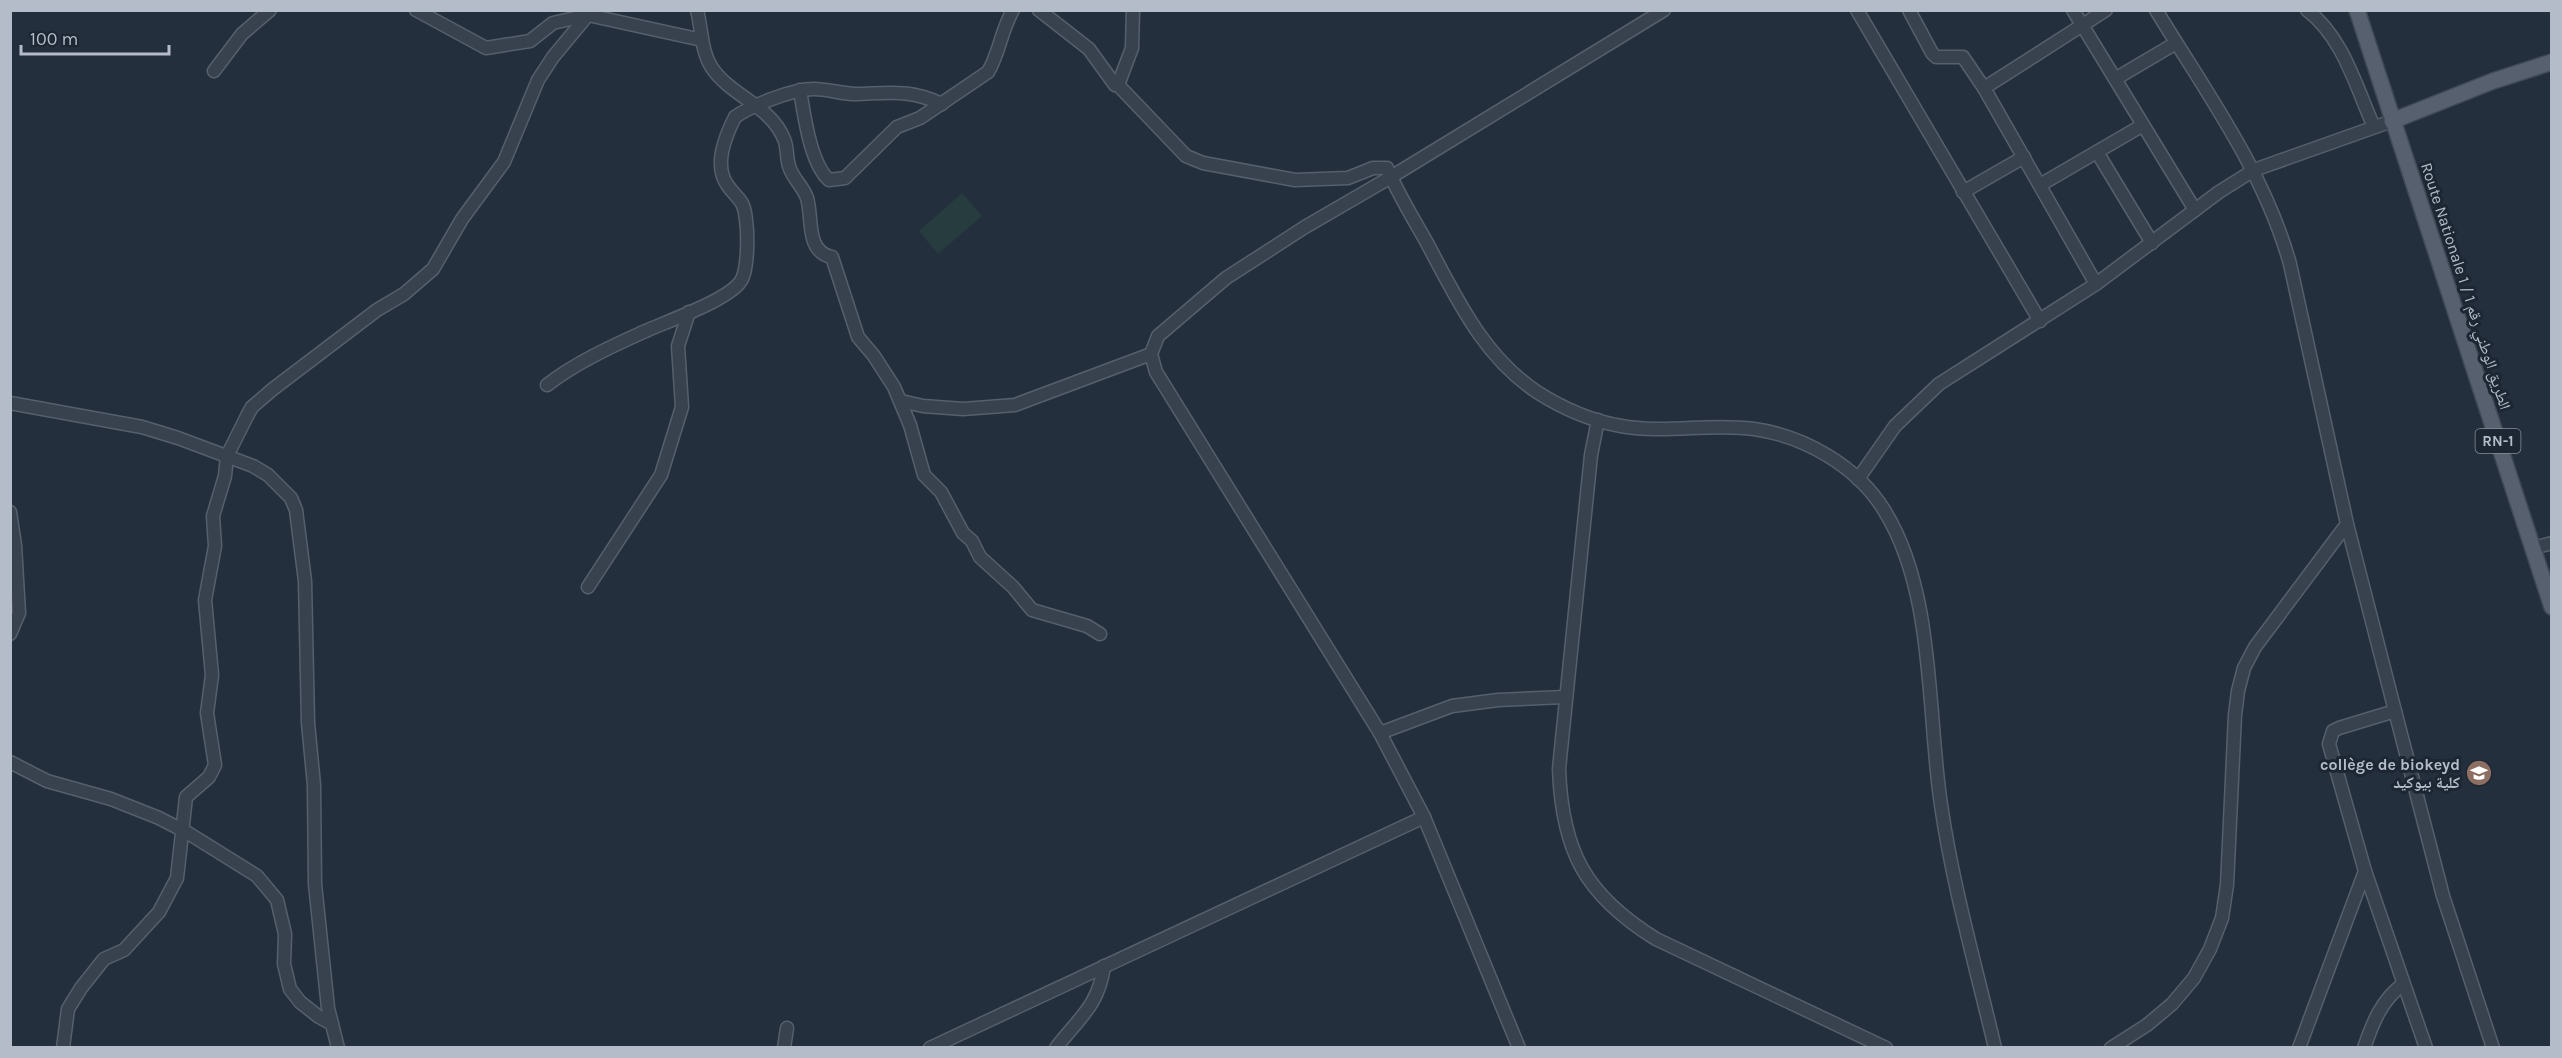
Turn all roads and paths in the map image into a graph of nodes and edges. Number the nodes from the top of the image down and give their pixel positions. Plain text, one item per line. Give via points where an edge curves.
1 (270, 10) edge
2 (416, 10) edge
3 (697, 10) edge
4 (1013, 10) edge
5 (1038, 10) edge
6 (1132, 10) edge
7 (1664, 10) edge
8 (1857, 10) edge
9 (1909, 10) edge
10 (2073, 10) edge
11 (2106, 10) edge
12 (2156, 10) edge
13 (2307, 10) edge
14 (2356, 10) edge
15 (590, 13) edge
16 (2082, 25) junction
17 (702, 40) junction
18 (2176, 43) junction
19 (2552, 62) edge
20 (214, 72) dead end
21 (2115, 80) junction
22 (1118, 85) junction
23 (1984, 88) junction
24 (800, 90) junction
25 (942, 104) junction
26 (757, 106) junction
27 (2392, 121) junction
28 (2143, 125) junction
29 (2374, 126) junction
30 (2097, 152) junction
31 (2024, 157) junction
32 (2254, 170) junction
33 (1391, 177) junction
34 (2040, 185) junction
35 (1964, 192) junction
36 (2195, 210) junction
37 (2152, 243) junction
38 (2096, 284) junction
39 (689, 312) junction
40 (2040, 321) junction
41 (1151, 354) junction
42 (547, 385) dead end
43 (901, 401) junction
44 (10, 403) edge
45 (1598, 420) junction
46 (227, 456) junction
47 (1858, 479) junction
48 (10, 512) edge
49 (2347, 524) junction
50 (2552, 543) edge
51 (2533, 548) junction
52 (588, 587) dead end
53 (2552, 607) edge
54 (10, 634) edge
55 (1100, 634) dead end
56 (1565, 697) junction
57 (2395, 711) junction
58 (1380, 733) junction
59 (10, 762) edge
60 (1424, 817) junction
61 (183, 830) junction
62 (2365, 871) junction
63 (1104, 966) junction
64 (2403, 984) junction
65 (332, 1024) junction
66 (787, 1028) dead end
67 (63, 1047) edge
68 (338, 1047) edge
69 (784, 1047) edge
70 (930, 1047) edge
71 (1056, 1047) edge
72 (1519, 1047) edge
73 (1886, 1047) edge
74 (1995, 1047) edge
75 (2111, 1047) edge
76 (2299, 1047) edge
77 (2364, 1047) edge
78 (2426, 1047) edge
79 (2493, 1047) edge

1 - 20 street via 242,34
2 - 15 street via 486,48 530,41 553,23
3 - 17 street
4 - 25 street via 988,72
5 - 22 street via 1089,49
6 - 22 street via 1132,48
7 - 33 street
8 - 35 street
9 - 23 street via 1932,53 1936,57 1963,57
10 - 16 street
11 - 16 street
12 - 18 street
13 - 29 street via 2328,30 2342,53
14 - 27 main road, Route Nationale 1 / الطريق الوطني رقم 1 / RN-1
15 - 17 street
15 - 46 street via 538,80 504,162 462,219 433,269 260,400 246,416
16 - 21 street
16 - 23 street
17 - 26 street via 719,77
18 - 21 street
18 - 32 street
19 - 27 main road
21 - 28 street
22 - 33 street via 1186,156 1203,163 1295,180 1348,178 1372,168 1387,168
23 - 31 street
24 - 25 street via 900,92
24 - 25 street via 813,151 825,177 833,180 845,178 897,127
24 - 26 street
26 - 39 street via 735,117 720,162 728,186 745,207 743,278 728,293
26 - 43 street via 783,137 789,165 807,198 817,247 836,262 858,337 889,377
27 - 29 street
27 - 51 main road, Route Nationale 1 / الطريق الوطني رقم 1 / RN-1
28 - 30 street
28 - 36 street
29 - 32 street
30 - 34 street
30 - 37 street
31 - 34 street
31 - 35 street
32 - 36 street
32 - 49 street via 2281,231 2290,264
33 - 41 street via 1226,278 1158,336
33 - 45 street via 1470,322 1489,349 1538,393
34 - 38 street
35 - 40 street
36 - 37 street
37 - 38 street
38 - 40 street
39 - 42 street via 639,333
39 - 52 street via 678,346 682,407 661,475
40 - 47 street via 1964,367 1924,397 1895,426
41 - 43 street via 1015,405 963,409
41 - 58 street via 1156,372
43 - 55 street via 924,475 941,492 980,557 1032,610 1088,626
44 - 46 street via 142,427
45 - 47 street via 1644,429 1753,429 1791,438 1827,455
45 - 56 street
46 - 61 street via 213,516 215,546 205,600 212,675 207,713 215,765 209,777 186,798
46 - 65 street via 268,475 291,498 296,510 305,581 315,884
47 - 74 street via 1892,523 1913,575 1947,845
48 - 54 street via 18,614
49 - 57 street
49 - 75 street via 2268,627 2244,668 2235,715 2227,885 2222,918 2210,950 2194,978 2172,1004
50 - 51 street
51 - 53 main road, Route Nationale 1 / الطريق الوطني رقم 1 / RN-1
56 - 58 street via 1463,704
56 - 73 street via 1560,802 1569,842 1583,872 1603,899 1656,939
57 - 62 street via 2339,728 2330,737
57 - 79 street via 2443,896
58 - 60 street
59 - 61 street via 47,781 111,799
60 - 63 street
60 - 72 street
61 - 65 street via 257,876 277,900 285,934 284,964 290,989 300,1002
61 - 67 street via 177,878 159,912 124,950 104,959 81,988 68,1010
62 - 64 street
62 - 76 street
63 - 70 street
63 - 71 street via 1094,1001
64 - 77 street via 2379,1010
64 - 78 street
65 - 68 street
66 - 69 street

